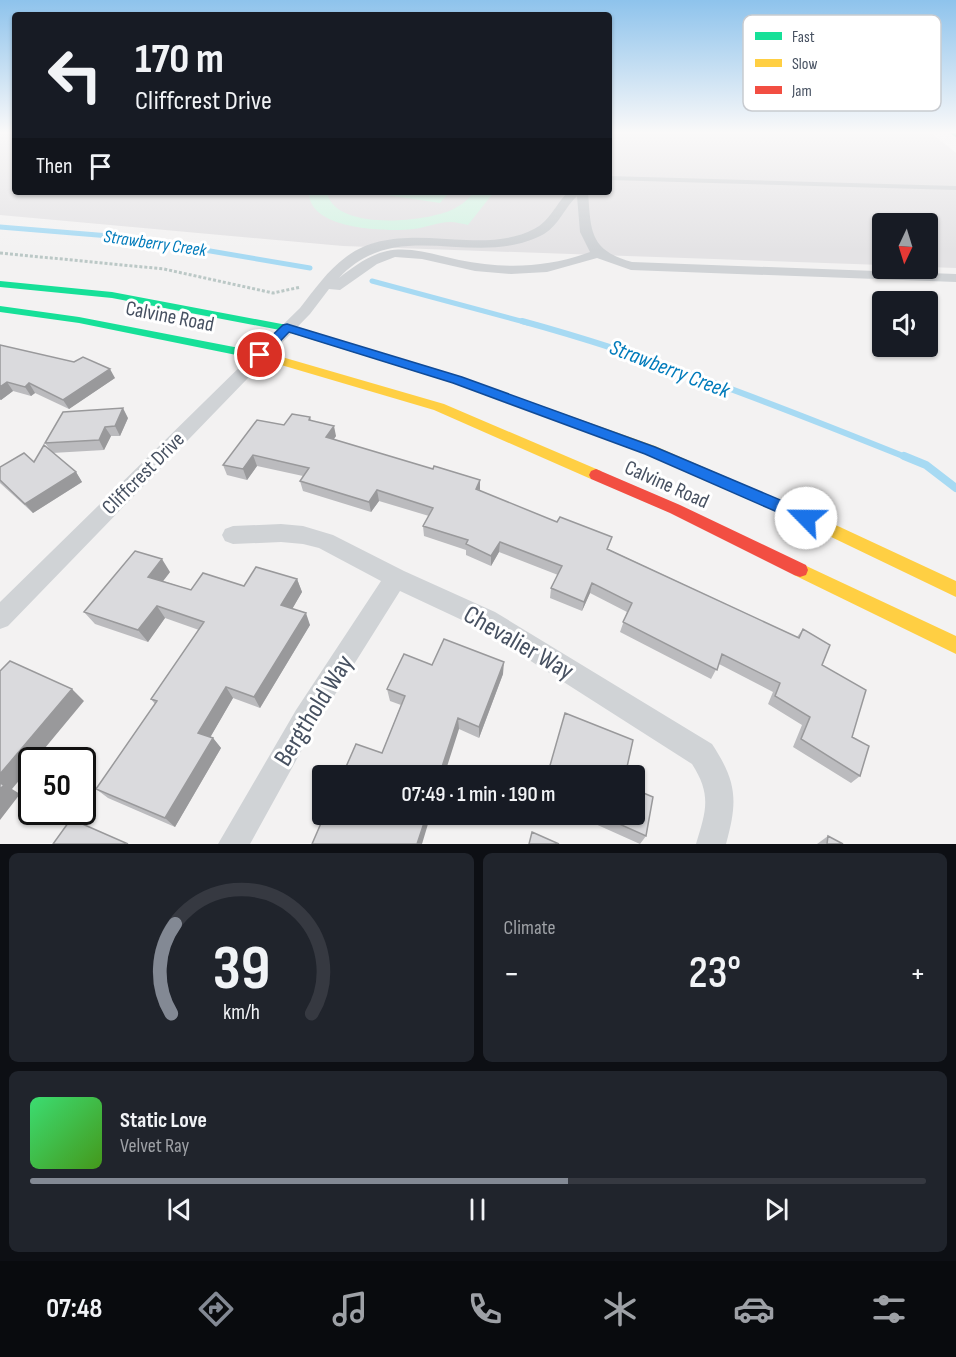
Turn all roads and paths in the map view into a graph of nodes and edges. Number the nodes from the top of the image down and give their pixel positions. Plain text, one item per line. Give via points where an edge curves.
1 (612, 178) edge
2 (956, 188) edge
3 (571, 195) edge
4 (582, 195) edge
5 (0, 253) edge
6 (598, 253) junction
7 (872, 272) edge
8 (938, 276) edge
9 (956, 278) edge
10 (0, 284) edge
11 (301, 287) dead end
12 (307, 308) junction
13 (0, 309) edge
14 (287, 328) junction
15 (260, 355) junction
16 (233, 536) dead end
17 (396, 578) junction
18 (956, 589) edge
19 (0, 618) edge
20 (956, 645) edge
21 (233, 844) edge
22 (711, 844) edge

1 - 2 lane
3 - 12 street via 544,228 513,241 489,245 401,243 361,253
4 - 6 street via 588,242
5 - 11 path via 164,269 273,293
6 - 7 street via 621,264 642,267
6 - 12 street via 568,264 517,270 478,267 408,253 388,255 374,259
8 - 9 street
10 - 14 main road, Calvine Road via 112,295
12 - 14 street, Cliffcrest Drive
13 - 15 main road, Calvine Road via 25,310
14 - 15 street, Cliffcrest Drive
14 - 18 main road, Calvine Road via 457,380 650,450
15 - 19 street, Cliffcrest Drive
15 - 20 main road, Calvine Road via 439,407 675,509
16 - 17 street, Chevalier Way via 303,535 325,541
17 - 21 street, Bergthold Way via 305,719
17 - 22 street, Chevalier Way via 487,620 702,754 716,774 723,805

